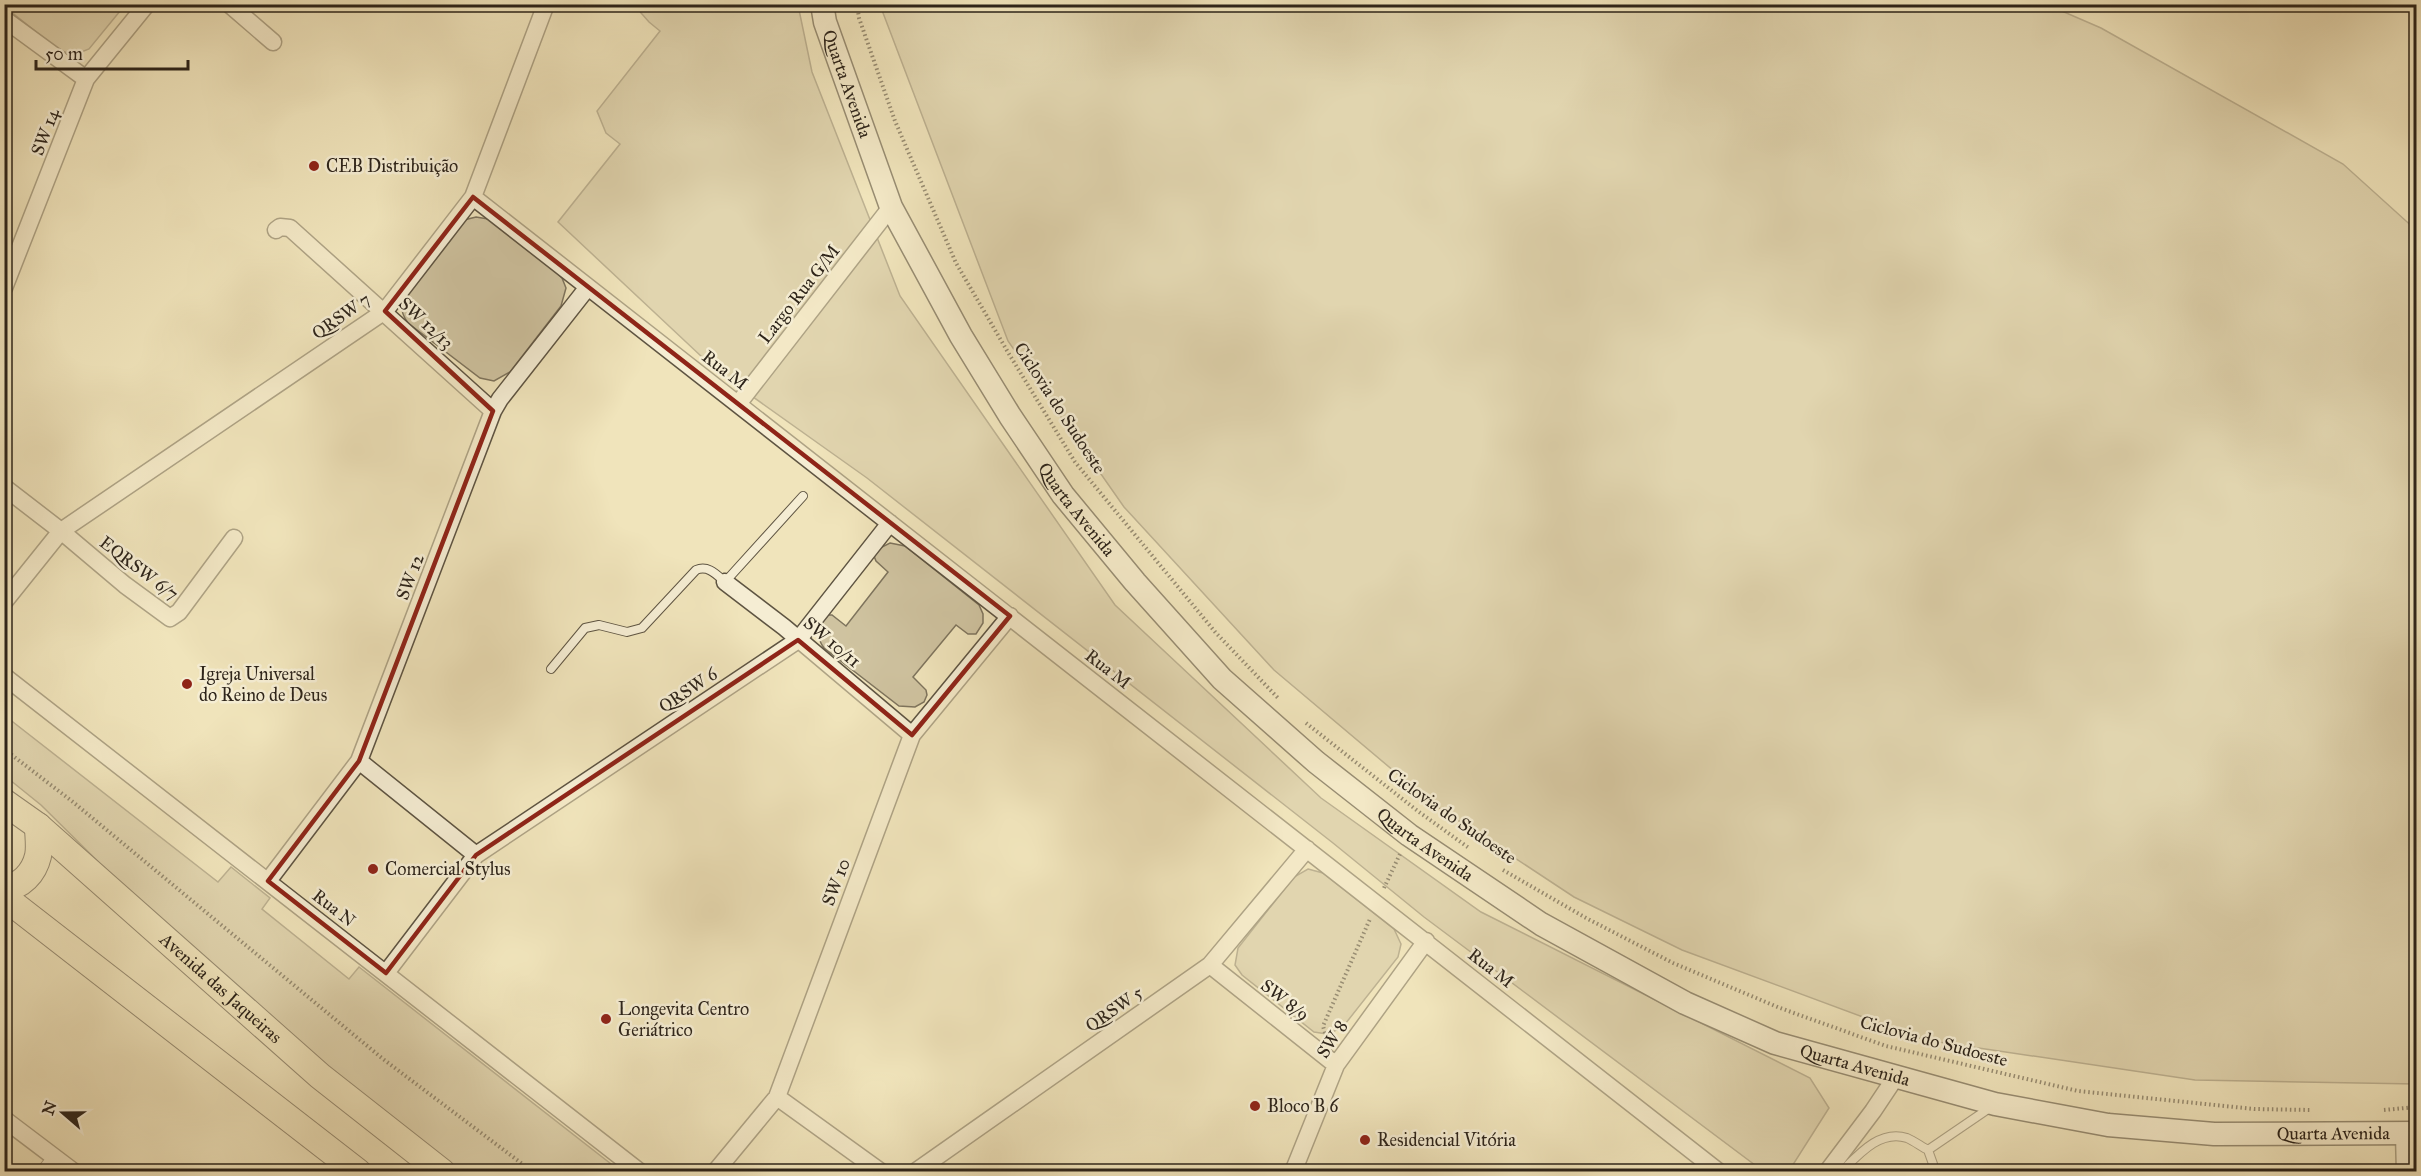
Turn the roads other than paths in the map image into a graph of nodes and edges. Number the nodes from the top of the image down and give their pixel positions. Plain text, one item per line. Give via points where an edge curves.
1 (147, 4) edge
2 (229, 4) edge
3 (546, 4) edge
4 (822, 4) edge
5 (4, 19) edge
6 (273, 42) dead end
7 (86, 79) junction
8 (473, 197) junction
9 (891, 207) junction
10 (276, 230) dead end
11 (588, 287) junction
12 (4, 288) edge
13 (385, 311) junction
14 (738, 404) junction
15 (494, 411) junction
16 (4, 487) edge
17 (803, 496) dead end
18 (890, 523) junction
19 (61, 531) junction
20 (234, 538) dead end
21 (724, 582) junction
22 (4, 602) edge
23 (1010, 616) junction
24 (798, 640) junction
25 (551, 669) dead end
26 (4, 676) edge
27 (912, 735) junction
28 (359, 761) junction
29 (4, 802) edge
30 (38, 826) junction
31 (1307, 849) junction
32 (476, 855) junction
33 (268, 881) junction
34 (4, 888) edge
35 (4, 897) edge
36 (1426, 941) junction
37 (1210, 966) junction
38 (386, 973) junction
39 (1336, 1065) junction
40 (1895, 1078) junction
41 (777, 1097) junction
42 (1995, 1104) junction
43 (4, 1119) edge
44 (2410, 1134) edge
45 (1928, 1150) junction
46 (53, 1155) junction
47 (1933, 1164) dead end
48 (40, 1172) edge
49 (74, 1172) edge
50 (358, 1172) edge
51 (442, 1172) edge
52 (640, 1172) edge
53 (714, 1172) edge
54 (881, 1172) edge
55 (915, 1172) edge
56 (1293, 1172) edge
57 (1719, 1172) edge
58 (1827, 1172) edge
59 (1841, 1172) edge
60 (2405, 1172) edge

1 - 7 street, SW 14
2 - 6 street
3 - 8 street, QRSW 7
4 - 9 main road, Quarta Avenida
5 - 7 street
7 - 12 street, SW 14
8 - 11 street, Rua M
8 - 13 street, QRSW 7
9 - 14 street, Largo Rua G/M
9 - 40 main road, Quarta Avenida via 967,346 1071,504 1222,679 1316,762 1409,835 1541,924 1685,1003 1774,1043
10 - 13 street, SW 12/13 via 290,228
11 - 14 street, Rua M
11 - 15 street, SW 12
13 - 15 street, SW 12/13
13 - 19 street, QRSW 7
14 - 18 street, Rua M
15 - 28 street, SW 12
16 - 19 street
17 - 21 lane
18 - 23 street, Rua M
18 - 24 street, QRSW 6
19 - 20 street, EQRSW 6/7 via 170,618 179,612
19 - 22 street, QRSW 7
21 - 24 street, SW 10/11
21 - 25 lane via 711,570 696,570 642,628 627,632 599,625 585,628
23 - 27 street, SW 10
23 - 31 street, Rua M
24 - 27 street, SW 10/11
24 - 32 street, QRSW 6
26 - 33 street, Rua N
27 - 41 street, SW 10
28 - 32 street
28 - 33 street, SW 12
29 - 30 main road, Avenida das Jaqueiras
30 - 34 main road via 38,856 27,878 14,888
30 - 51 main road, Avenida das Jaqueiras via 320,1076
31 - 36 street, Rua M
31 - 37 street, QRSW 5
32 - 38 street, QRSW 6
33 - 38 street, Rua N
35 - 50 main road
36 - 39 street, SW 8
36 - 57 street, Rua M
37 - 39 street, SW 8/9
37 - 55 street, QRSW 5
38 - 52 street, Rua N
39 - 56 street, SW 8
40 - 42 main road, Quarta Avenida
40 - 58 street
41 - 53 street, SW 10
41 - 54 street
42 - 44 main road, Quarta Avenida via 2108,1125 2214,1134
42 - 45 lane
43 - 46 street
44 - 60 street
45 - 47 lane
45 - 59 lane via 1907,1138 1870,1143
46 - 48 lane
46 - 49 street

